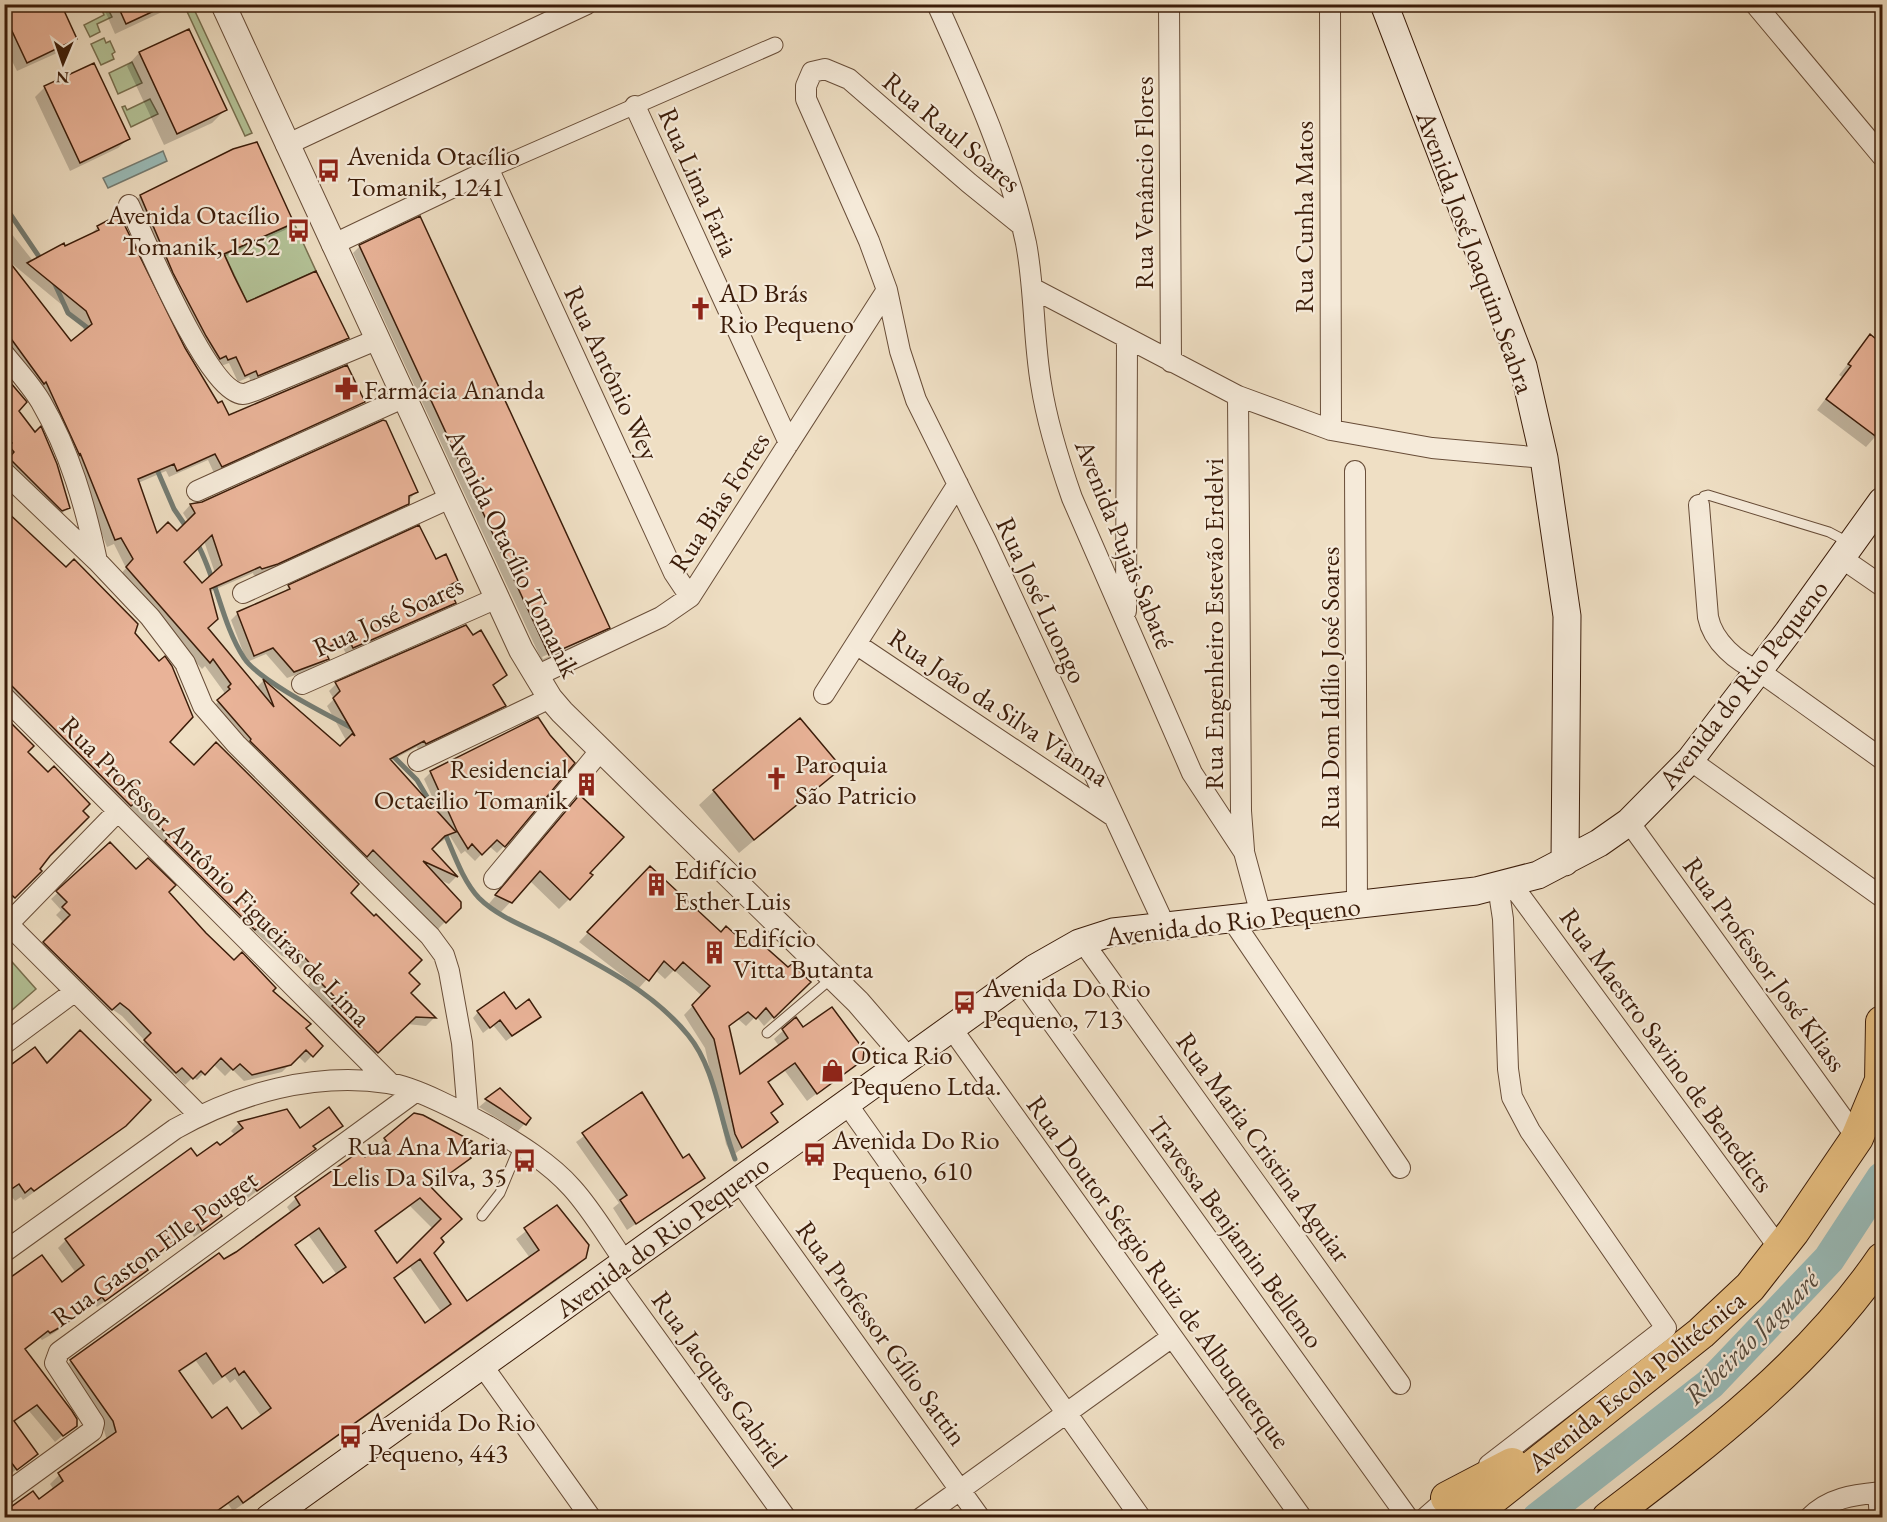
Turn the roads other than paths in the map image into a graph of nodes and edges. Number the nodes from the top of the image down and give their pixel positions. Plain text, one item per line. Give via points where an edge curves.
1 (223, 4) edge
2 (587, 4) edge
3 (937, 4) edge
4 (1169, 4) edge
5 (1330, 4) edge
6 (1384, 4) edge
7 (1755, 4) edge
8 (775, 45) dead end
9 (849, 79) joint
10 (635, 106) junction
11 (286, 145) junction
12 (1882, 156) edge
13 (489, 170) junction
14 (129, 205) dead end
15 (1021, 225) junction
16 (332, 245) junction
17 (1034, 289) junction
18 (887, 290) junction
19 (1127, 338) junction
20 (376, 340) junction
21 (4, 354) edge
22 (1170, 362) junction
23 (1238, 396) junction
24 (403, 398) junction
25 (1331, 430) junction
26 (789, 443) junction
27 (1544, 458) junction
28 (1355, 471) dead end
29 (4, 472) edge
30 (958, 484) junction
31 (197, 491) dead end
32 (450, 498) junction
33 (1882, 501) edge
34 (1699, 505) joint
35 (1845, 550) junction
36 (97, 561) junction
37 (1882, 586) edge
38 (243, 593) dead end
39 (690, 597) junction
40 (497, 598) junction
41 (1126, 617) junction
42 (856, 644) junction
43 (1759, 671) junction
44 (536, 676) junction
45 (302, 684) dead end
46 (824, 694) dead end
47 (4, 697) edge
48 (550, 698) junction
49 (600, 751) junction
50 (1882, 759) edge
51 (1690, 760) junction
52 (418, 761) dead end
53 (118, 811) junction
54 (1113, 816) junction
55 (1629, 822) junction
56 (1244, 852) junction
57 (1565, 862) junction
58 (494, 879) dead end
59 (1504, 884) junction
60 (1882, 897) edge
61 (1357, 905) junction
62 (1261, 915) junction
63 (1231, 918) junction
64 (6, 922) edge
65 (1165, 926) junction
66 (1083, 942) junction
67 (832, 977) junction
68 (1021, 979) junction
69 (74, 992) junction
70 (1882, 1021) edge
71 (952, 1029) junction
72 (767, 1033) dead end
73 (4, 1044) edge
74 (908, 1060) junction
75 (1882, 1080) edge
76 (390, 1083) junction
77 (415, 1092) junction
78 (847, 1104) junction
79 (468, 1115) junction
80 (199, 1116) junction
81 (1857, 1138) junction
82 (520, 1145) junction
83 (1400, 1168) dead end
84 (739, 1181) junction
85 (482, 1216) dead end
86 (1780, 1249) junction
87 (4, 1252) edge
88 (1882, 1259) edge
89 (617, 1268) junction
90 (1172, 1336) junction
91 (482, 1365) junction
92 (1400, 1384) dead end
93 (1067, 1413) junction
94 (960, 1490) junction
95 (1880, 1492) edge
96 (4, 1495) edge
97 (1447, 1511) edge
98 (270, 1518) edge
99 (591, 1518) edge
100 (786, 1518) edge
101 (921, 1518) edge
102 (980, 1518) edge
103 (1141, 1518) edge
104 (1302, 1518) edge
105 (1408, 1518) edge
106 (1608, 1518) edge
107 (1809, 1518) edge
108 (1880, 1518) edge

1 - 11 street, Avenida Otacílio Tomanik
2 - 11 street
3 - 15 street, Avenida Pujais Sabaté via 992,132
4 - 22 street, Rua Venâncio Flores
5 - 25 street, Rua Cunha Matos
6 - 27 main road, Avenida José Joaquim Seabra via 1523,366
7 - 12 street
8 - 10 street
9 - 15 street, Rua Raul Soares
9 - 18 street, Rua José Luongo via 825,69 812,72 806,99
10 - 13 street
10 - 26 street, Rua Lima Faria
11 - 16 street, Avenida Otacílio Tomanik
13 - 16 street
13 - 39 street, Rua Antônio Wey via 674,573
14 - 20 street via 200,352 219,377 237,392 256,390
15 - 17 street, Avenida Pujais Sabaté
16 - 20 street, Avenida Otacílio Tomanik
17 - 19 street
17 - 41 street, Avenida Pujais Sabaté via 1041,383 1056,452 1072,498
18 - 26 street, Rua Bias Fortes
18 - 30 street, Rua José Luongo via 916,400
19 - 22 street
19 - 41 street
20 - 24 street, Avenida Otacílio Tomanik
21 - 36 street via 40,401 57,432 79,484
22 - 23 street
23 - 25 street
23 - 56 street, Rua Engenheiro Estevão Erdelvi
24 - 31 street
24 - 32 street, Avenida Otacílio Tomanik
25 - 27 street via 1432,448
26 - 39 street, Rua Bias Fortes
27 - 57 main road, Avenida José Joaquim Seabra via 1567,616
28 - 61 street, Rua Dom Idílio José Soares
29 - 36 street
30 - 42 street
30 - 54 street, Rua José Luongo
32 - 38 street
32 - 40 street, Avenida Otacílio Tomanik
33 - 35 main road, Avenida do Rio Pequeno
34 - 35 lane via 1708,495 1829,532
34 - 43 street via 1710,625 1733,656
35 - 37 street
35 - 43 main road, Avenida do Rio Pequeno
36 - 79 street via 164,635 185,663 203,706 236,744 430,936 444,955 462,1043
39 - 44 street, Rua Bias Fortes via 661,617
40 - 44 street, Avenida Otacílio Tomanik
40 - 45 street, Rua José Soares
41 - 56 street, Avenida Pujais Sabaté via 1192,773
42 - 46 street
42 - 54 street, Rua João da Silva Vianna
43 - 50 street
43 - 51 main road, Avenida do Rio Pequeno
44 - 48 street, Avenida Otacílio Tomanik
47 - 53 street, Rua Professor Antônio Figueiras de Lima
48 - 49 street, Avenida Otacílio Tomanik
48 - 52 street
49 - 58 street
49 - 67 street, Avenida Otacílio Tomanik
51 - 55 main road, Avenida do Rio Pequeno
51 - 60 street
53 - 64 street
53 - 76 street, Rua Professor Antônio Figueiras de Lima
54 - 65 street, Rua José Luongo
55 - 57 main road, Avenida do Rio Pequeno
55 - 81 street, Rua Professor José Kliass
56 - 62 street, Avenida Pujais Sabaté
57 - 59 main road, Avenida do Rio Pequeno via 1538,875
59 - 61 main road, Avenida do Rio Pequeno via 1465,893
59 - 86 street, Rua Maestro Savino de Benedicts
59 - 97 street, Avenida Escola Politécnica via 1512,1097 1530,1131 1666,1328
61 - 62 main road, Avenida do Rio Pequeno
62 - 63 main road, Avenida do Rio Pequeno
63 - 65 main road, Avenida do Rio Pequeno
63 - 83 street
64 - 69 street
65 - 66 main road, Avenida do Rio Pequeno via 1113,933
66 - 68 main road, Avenida do Rio Pequeno
66 - 92 street, Rua Maria Cristina Aguiar
67 - 72 lane
67 - 74 street, Avenida Otacílio Tomanik
68 - 71 main road, Avenida do Rio Pequeno
68 - 105 street, Travessa Benjamin Bellemo
69 - 73 street
69 - 80 street
70 - 75 highway
71 - 74 main road, Avenida do Rio Pequeno
71 - 90 street, Rua Doutor Sérgio Ruiz de Albuquerque
74 - 78 main road, Avenida do Rio Pequeno
75 - 81 highway, Avenida Escola Politécnica
76 - 77 street, Rua Jacques Gabriel
76 - 80 street via 347,1080 272,1088
77 - 79 street, Rua Jacques Gabriel
77 - 96 street, Rua Gaston Elle Pouget via 59,1352 56,1366 94,1424 92,1431
78 - 84 main road, Avenida do Rio Pequeno
78 - 93 street
79 - 82 street, Rua Jacques Gabriel
80 - 87 street via 175,1129
81 - 86 highway, Avenida Escola Politécnica
82 - 85 lane via 500,1192
82 - 89 street, Rua Jacques Gabriel via 572,1188
84 - 89 main road, Avenida do Rio Pequeno
84 - 94 street, Rua Professor Gílio Sattin
86 - 97 highway, Avenida Escola Politécnica via 1750,1287 1701,1333 1575,1432
88 - 106 highway via 1831,1324 1791,1366 1741,1413
89 - 91 main road, Avenida do Rio Pequeno
89 - 100 street, Rua Jacques Gabriel
90 - 93 street
90 - 104 street, Rua Doutor Sérgio Ruiz de Albuquerque
91 - 98 main road, Avenida do Rio Pequeno
91 - 99 street
93 - 94 street
93 - 103 street
94 - 101 street
94 - 102 street, Rua Professor Gílio Sattin
95 - 107 street via 1838,1498 1821,1506
95 - 108 street

